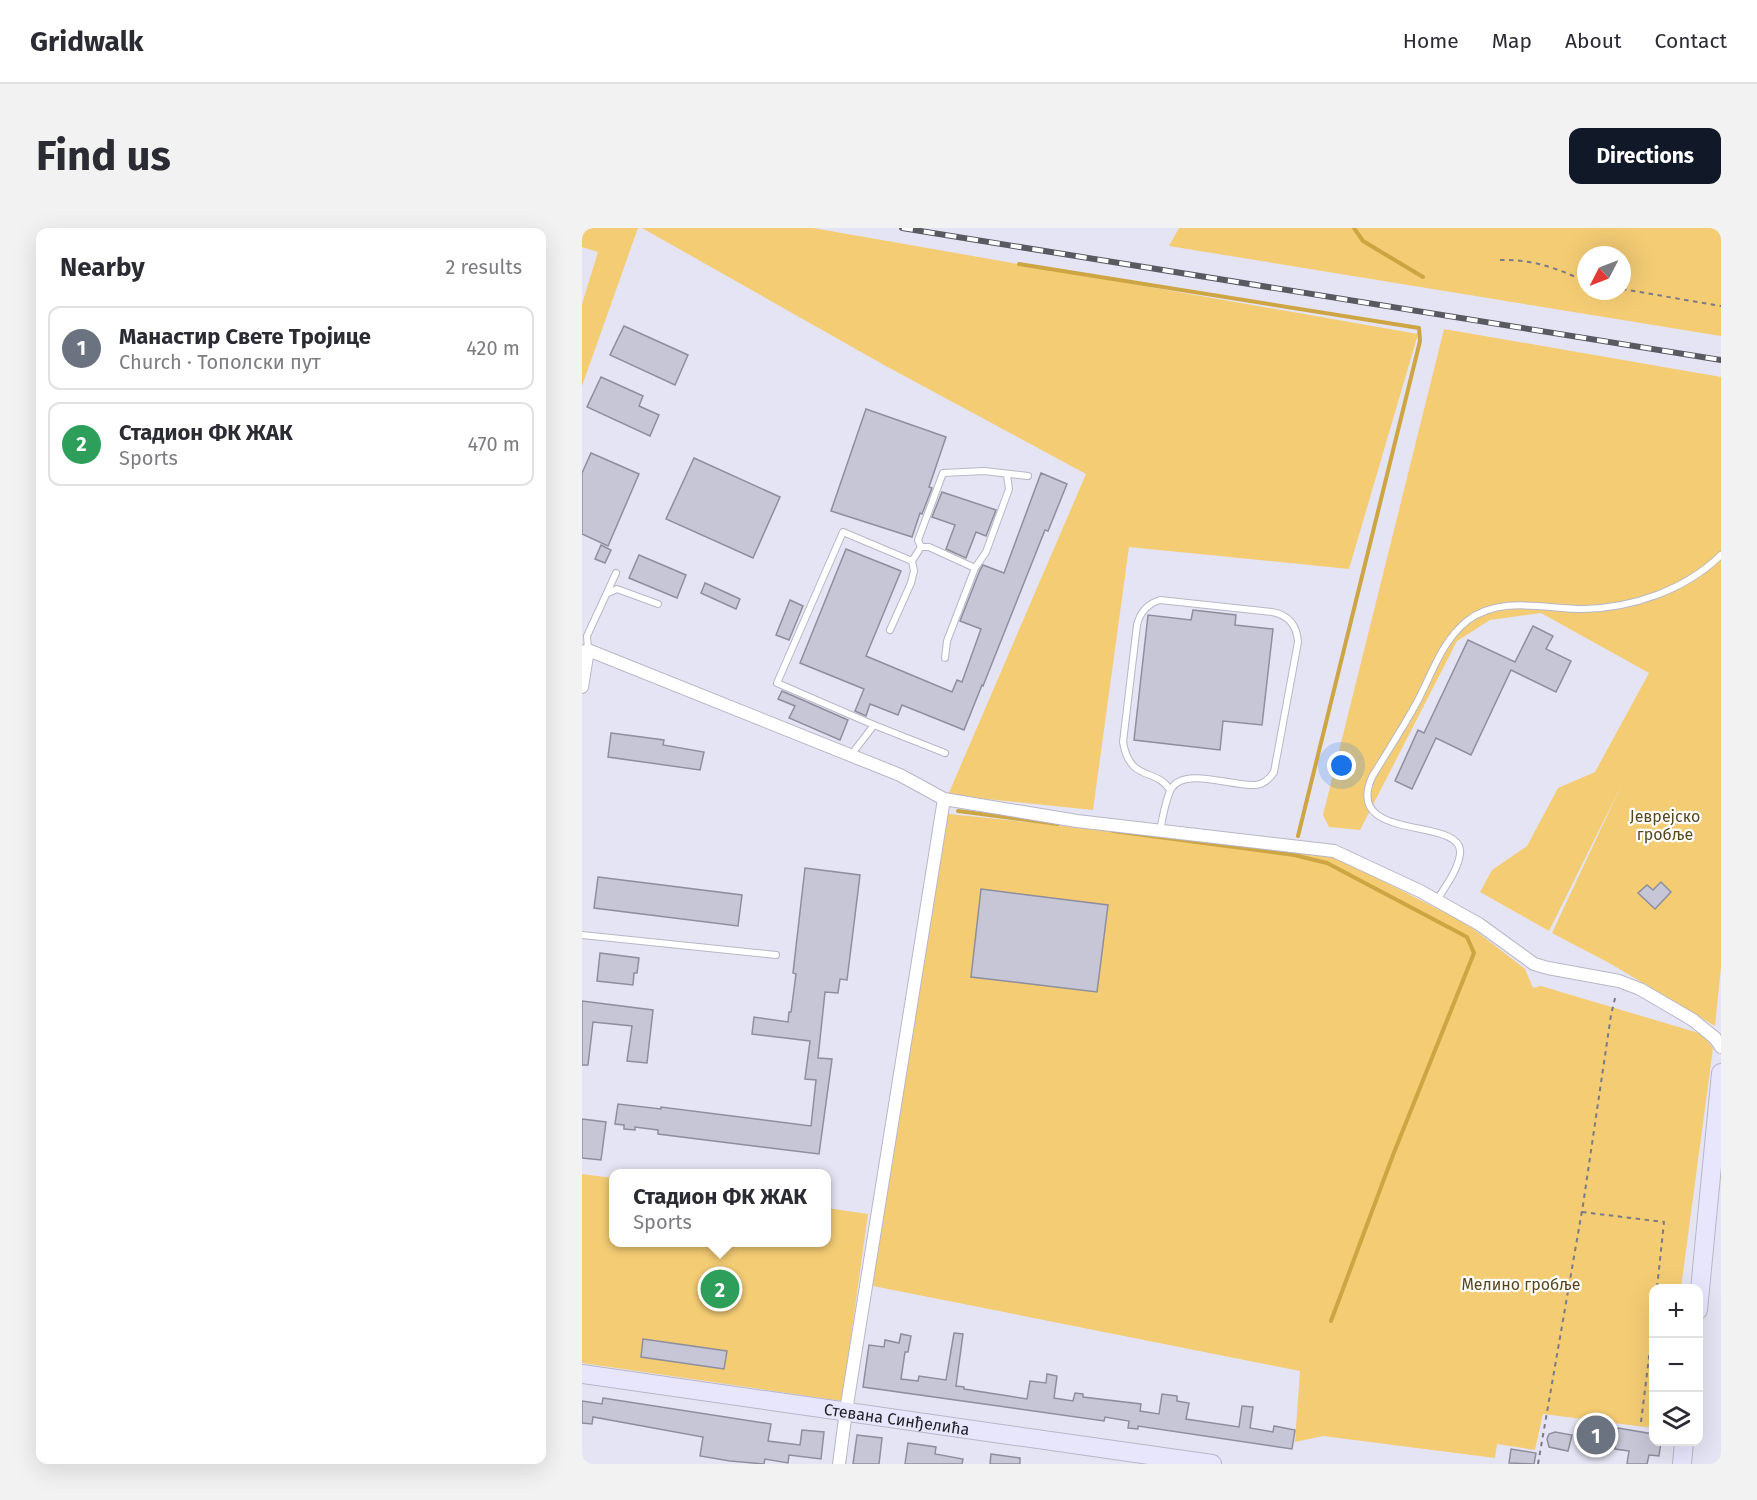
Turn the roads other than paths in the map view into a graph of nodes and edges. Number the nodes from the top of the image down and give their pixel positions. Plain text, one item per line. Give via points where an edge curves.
1 (1007, 475) junction
2 (1029, 477) dead end
3 (921, 547) junction
4 (1721, 555) edge
5 (912, 561) junction
6 (975, 568) junction
7 (616, 573) dead end
8 (607, 593) junction
9 (658, 604) dead end
10 (890, 630) dead end
11 (585, 649) edge
12 (945, 658) dead end
13 (582, 687) edge
14 (874, 725) junction
15 (945, 753) dead end
16 (851, 755) junction
17 (1170, 790) junction
18 (944, 799) junction
19 (1160, 830) junction
20 (1437, 900) junction
21 (582, 935) edge
22 (776, 955) dead end
23 (1721, 1047) edge
24 (1721, 1073) edge
25 (1701, 1284) edge
26 (582, 1374) edge
27 (846, 1411) junction
28 (1684, 1446) edge
29 (839, 1464) edge
30 (1212, 1464) edge
31 (1682, 1464) edge

1 - 2 lane
1 - 3 lane via 984,471 943,473 918,540
1 - 6 lane via 1009,489 986,552
3 - 5 lane
3 - 6 lane
4 - 20 lane via 1687,581 1646,598 1599,608 1508,606 1469,619 1455,633 1441,651 1406,722 1371,777 1368,793 1370,805 1383,819 1443,833 1459,848 1454,868
5 - 10 lane via 911,582
5 - 14 lane via 843,532 777,683
6 - 12 lane via 947,641
7 - 8 lane
8 - 9 lane via 617,589
8 - 11 lane
11 - 13 street
11 - 16 street
14 - 15 lane
14 - 16 lane
16 - 18 street
17 - 17 lane via 1191,778 1255,786 1274,772 1298,642 1295,628 1287,618 1272,612 1160,600 1141,614 1123,742 1129,761 1138,770 1166,783
17 - 19 lane
18 - 19 street
18 - 27 street
19 - 20 street via 1334,851
20 - 23 street via 1534,963 1640,989 1694,1020
21 - 22 lane
24 - 25 street
26 - 27 street, Стевана Синђелића
27 - 29 street
27 - 30 street, Стевана Синђелића
28 - 31 street

